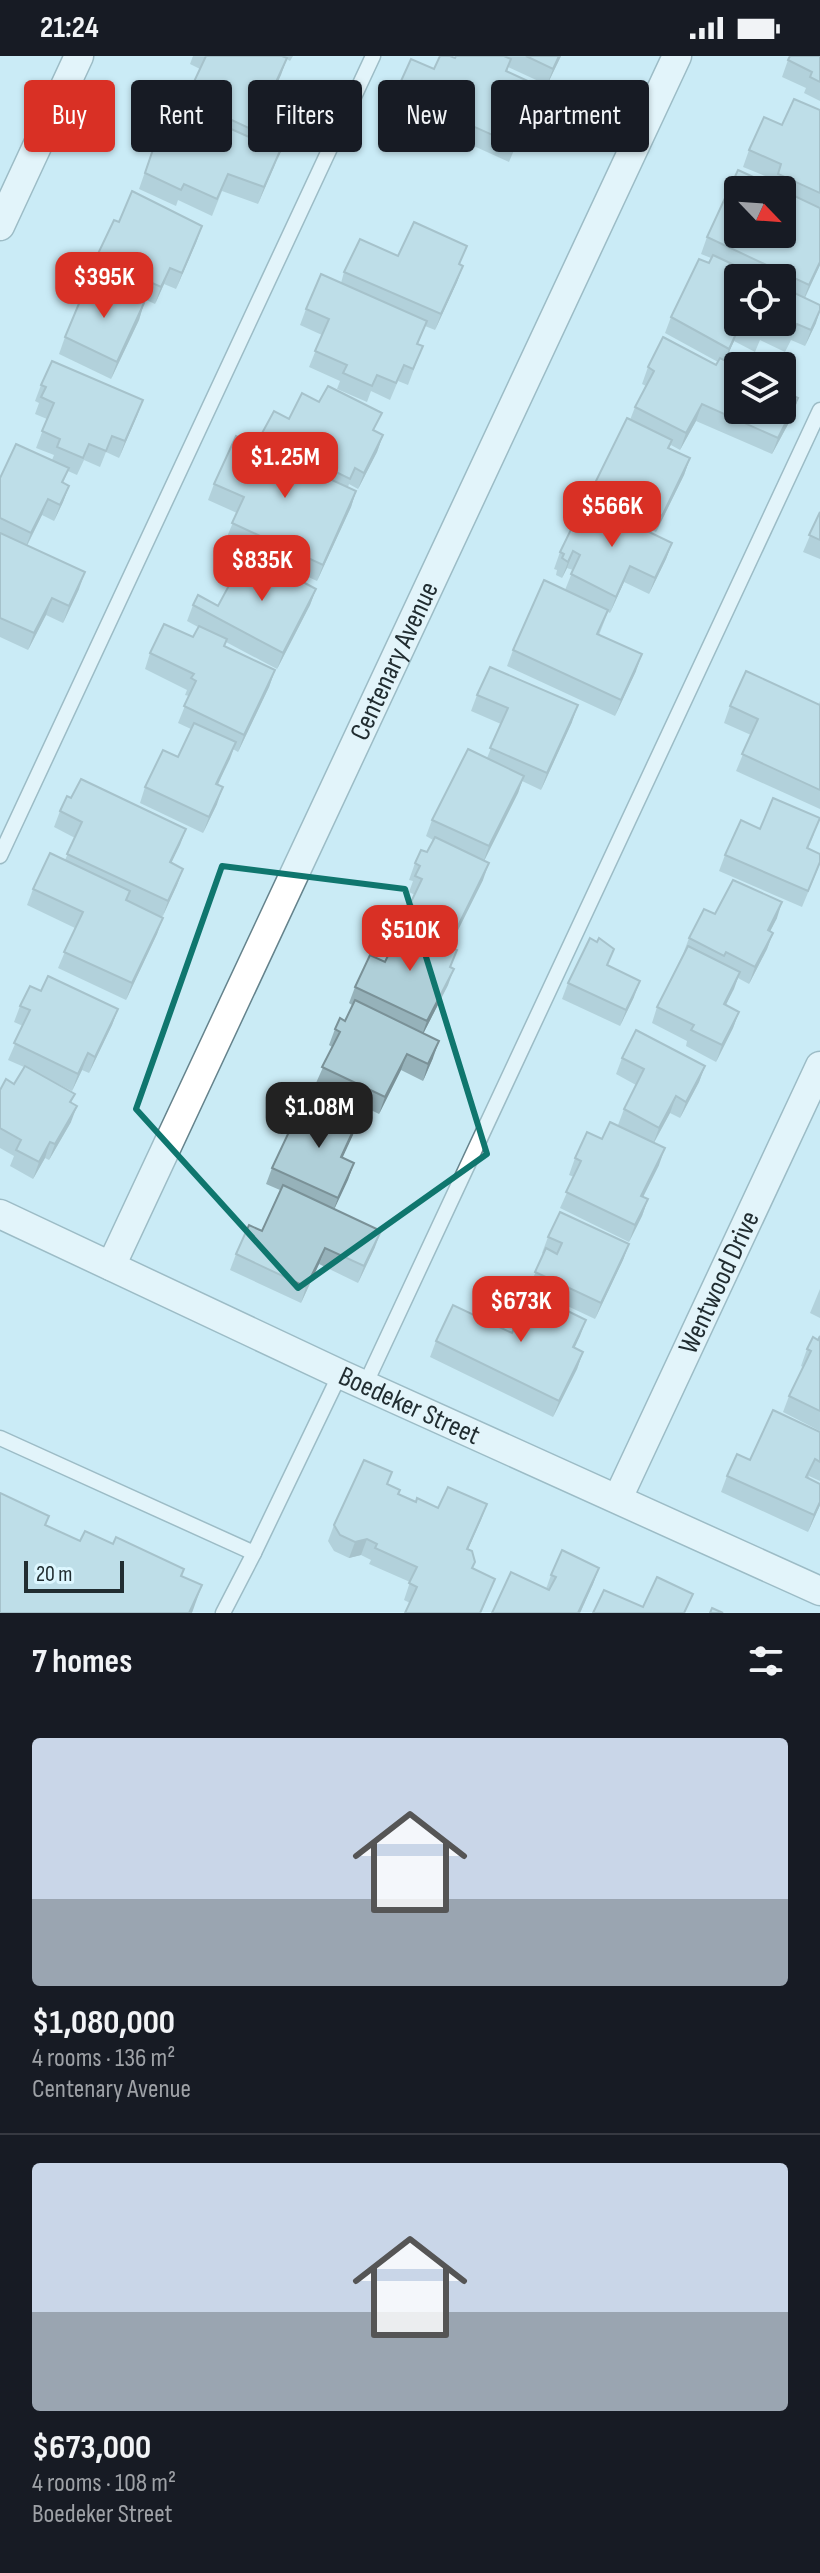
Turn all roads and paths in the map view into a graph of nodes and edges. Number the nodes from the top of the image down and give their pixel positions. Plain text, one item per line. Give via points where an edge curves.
1 (79, 56) edge
2 (373, 56) edge
3 (677, 56) edge
4 (0, 226) edge
5 (820, 410) edge
6 (0, 856) edge
7 (820, 1066) edge
8 (0, 1214) edge
9 (111, 1266) junction
10 (352, 1379) junction
11 (0, 1438) edge
12 (618, 1498) junction
13 (254, 1553) junction
14 (820, 1591) edge
15 (223, 1613) edge

1 - 4 street
2 - 6 lane
3 - 9 street, Centenary Avenue
5 - 10 lane
7 - 12 street, Wentwood Drive
8 - 9 street, Boedeker Street
9 - 10 street, Boedeker Street
10 - 12 street, Boedeker Street
10 - 13 lane via 300,1456
11 - 13 lane
12 - 14 street, Boedeker Street
13 - 15 lane

